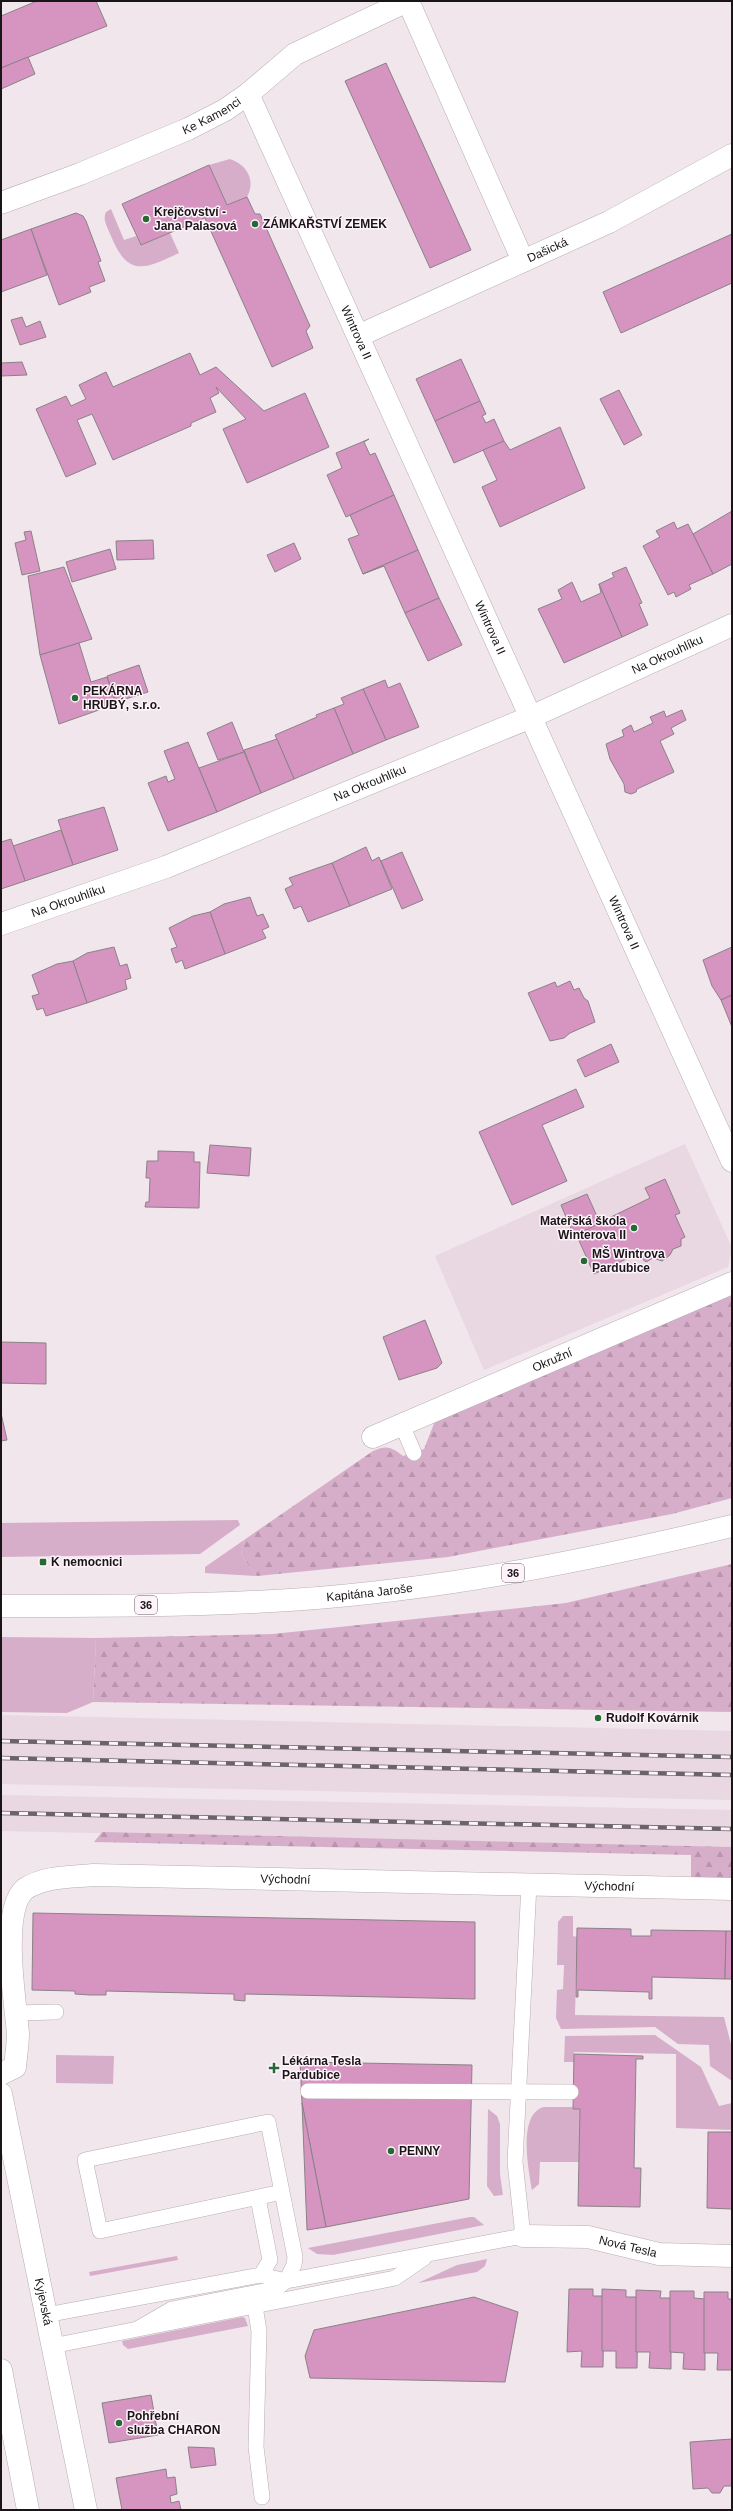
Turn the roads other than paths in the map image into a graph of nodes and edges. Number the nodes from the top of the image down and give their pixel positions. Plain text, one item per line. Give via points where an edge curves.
1 (407, 1) edge
2 (248, 94) junction
3 (732, 155) edge
4 (1, 203) edge
5 (523, 261) junction
6 (358, 336) junction
7 (732, 625) edge
8 (531, 717) junction
9 (1, 924) edge
10 (732, 1161) edge
11 (732, 1284) edge
12 (402, 1425) junction
13 (373, 1437) dead end
14 (414, 1453) dead end
15 (732, 1526) edge
16 (1, 1606) edge
17 (529, 1884) junction
18 (732, 1889) edge
19 (56, 2012) dead end
20 (15, 2013) junction
21 (8, 2070) edge
22 (308, 2091) dead end
23 (519, 2092) junction
24 (571, 2092) dead end
25 (1, 2094) edge
26 (282, 2192) junction
27 (258, 2198) junction
28 (523, 2236) junction
29 (429, 2255) junction
30 (732, 2256) edge
31 (261, 2274) junction
32 (286, 2281) junction
33 (255, 2306) junction
34 (46, 2315) junction
35 (139, 2328) junction
36 (52, 2346) junction
37 (1, 2370) edge
38 (262, 2497) dead end
39 (28, 2510) edge
40 (86, 2510) edge

1 - 2 street, Ke Kamenci via 295,54
1 - 5 street
2 - 4 street, Ke Kamenci via 225,110 188,129 80,174
2 - 6 street, Wintrova II
3 - 5 street, Dašická via 609,222
5 - 6 street, Dašická
6 - 8 street, Wintrova II
7 - 8 street, Na Okrouhlíku
8 - 9 street, Na Okrouhlíku via 166,867
8 - 10 street, Wintrova II
11 - 12 street, Okružní
12 - 13 street, Okružní
12 - 14 lane
15 - 16 street, Kapitána Jaroše / 36 via 549,1567 441,1584 354,1594 238,1603
17 - 18 street, Východní
17 - 20 street, Východní via 93,1875 42,1882 23,1890 11,1908 7,1936
17 - 23 lane
19 - 20 lane
20 - 21 street, Východní via 18,2035
22 - 23 lane
23 - 24 lane
23 - 28 lane via 515,2162
25 - 34 street, Kyjevská
26 - 27 lane
26 - 27 lane via 268,2122 85,2160 100,2231
26 - 32 lane via 295,2257
27 - 31 lane via 270,2260
28 - 29 lane
28 - 30 street, Nová Tesla via 588,2237 659,2254
29 - 32 lane
29 - 33 lane via 395,2278
31 - 32 lane
31 - 34 lane
32 - 35 lane via 276,2288 264,2291 172,2309
33 - 35 lane
33 - 38 lane via 259,2331 256,2447
34 - 36 street, Kyjevská
35 - 36 lane
36 - 40 street, Kyjevská
37 - 39 street

